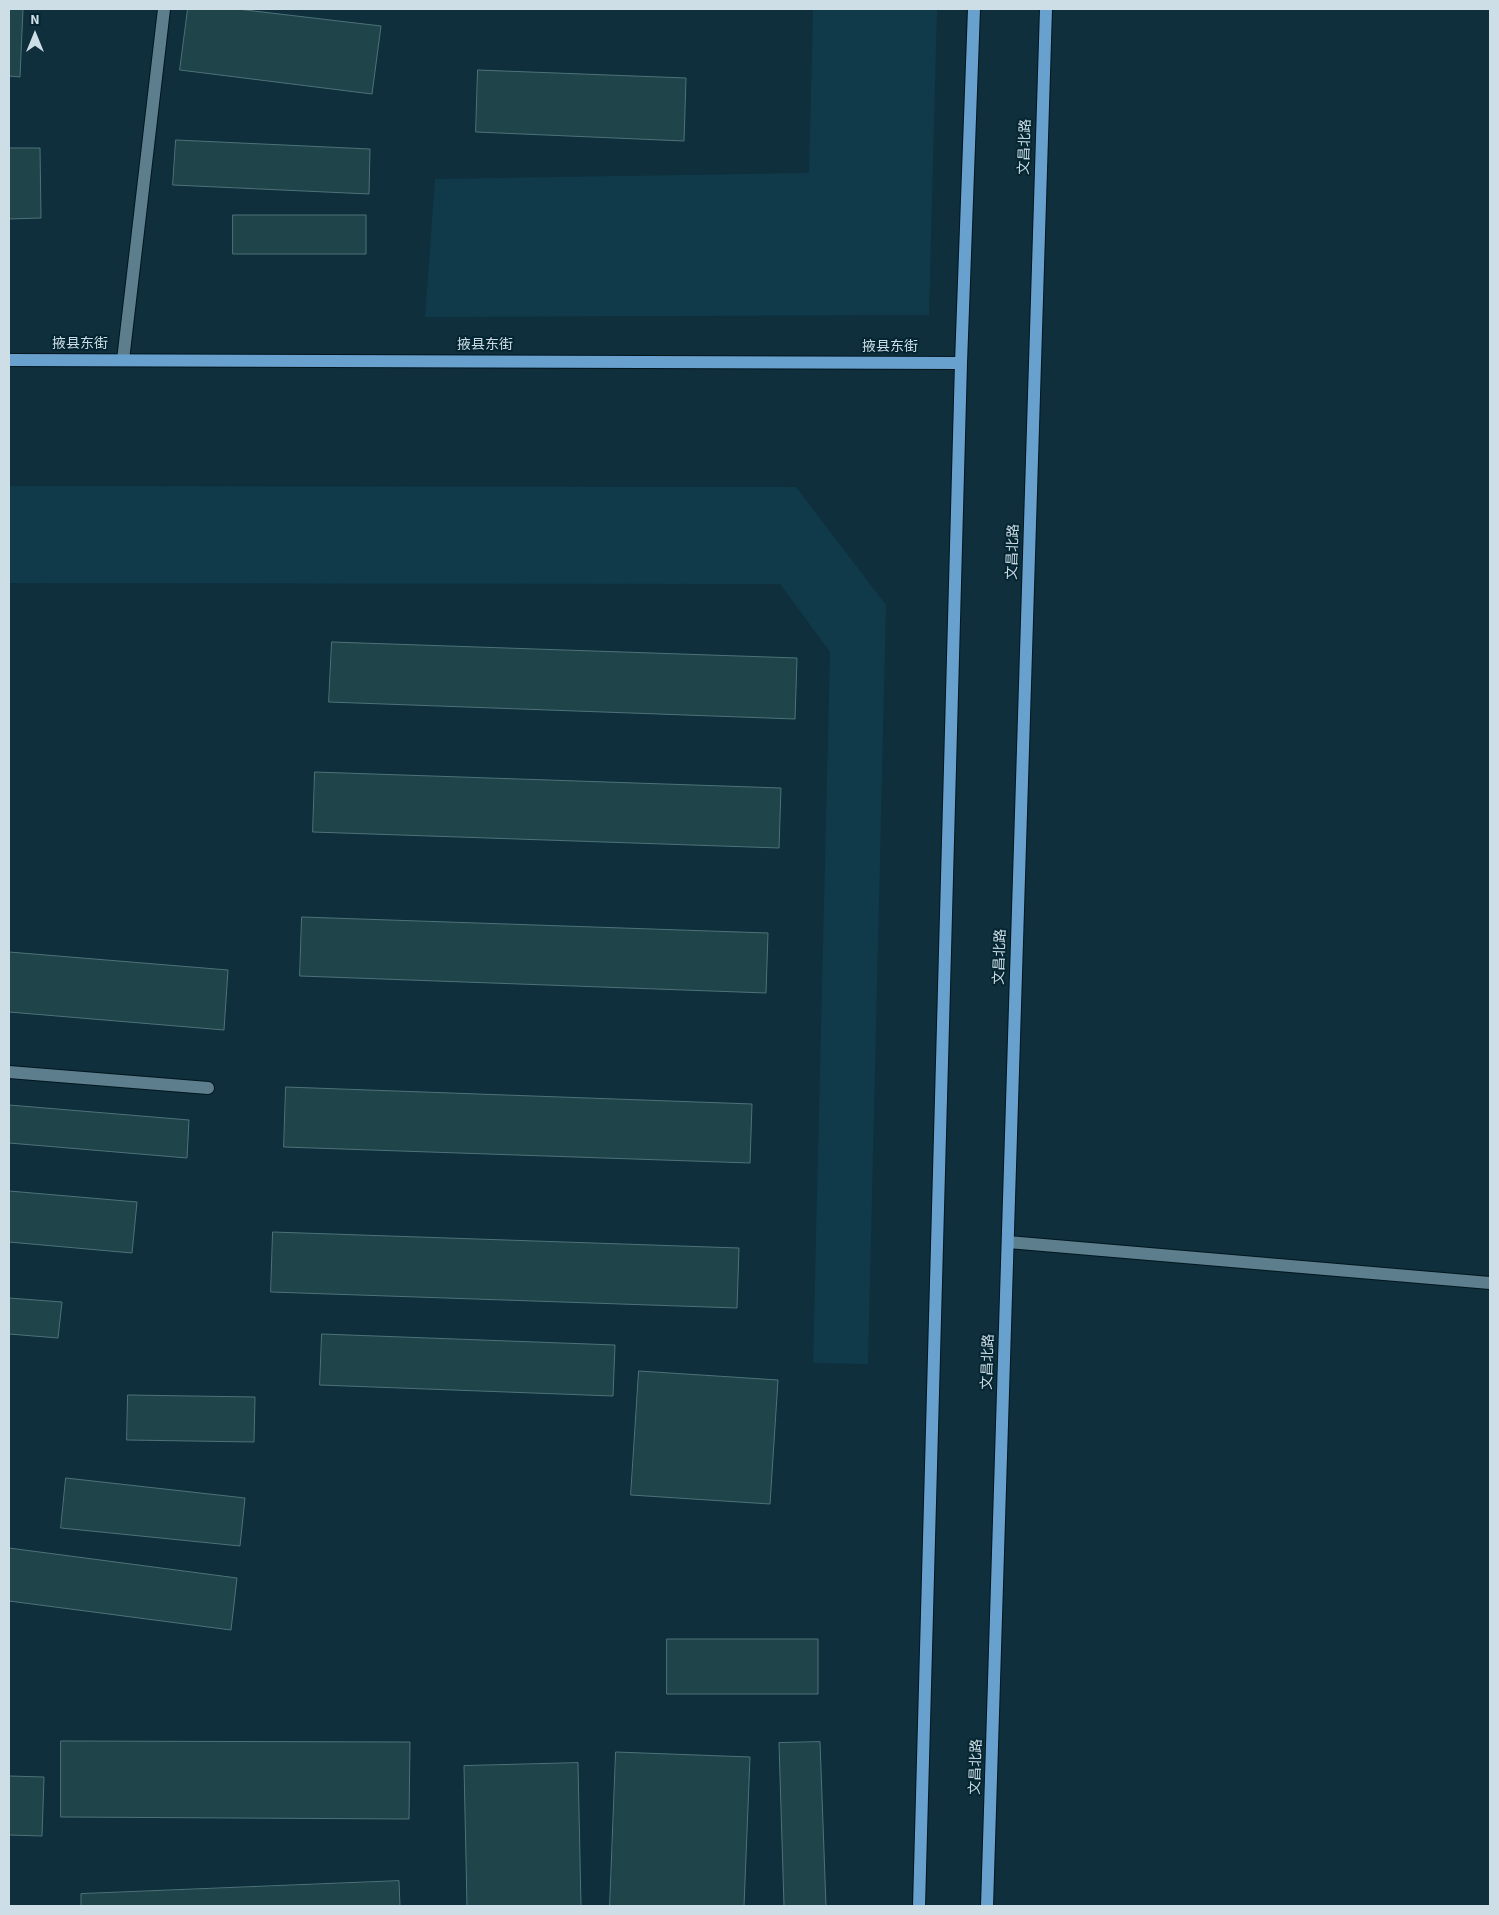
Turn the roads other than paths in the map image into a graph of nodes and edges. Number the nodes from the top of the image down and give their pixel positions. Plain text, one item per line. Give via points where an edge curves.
1 (164, 9) edge
2 (974, 9) edge
3 (1046, 9) edge
4 (9, 360) edge
5 (123, 360) junction
6 (961, 363) junction
7 (9, 1072) edge
8 (208, 1088) dead end
9 (1008, 1242) junction
10 (1490, 1283) edge
11 (918, 1906) edge
12 (988, 1906) edge

1 - 5 street
2 - 6 main road
3 - 9 main road, 文昌北路
4 - 5 main road, 掖县东街
5 - 6 main road, 掖县东街
6 - 11 main road
7 - 8 street
9 - 10 street
9 - 12 main road, 文昌北路

